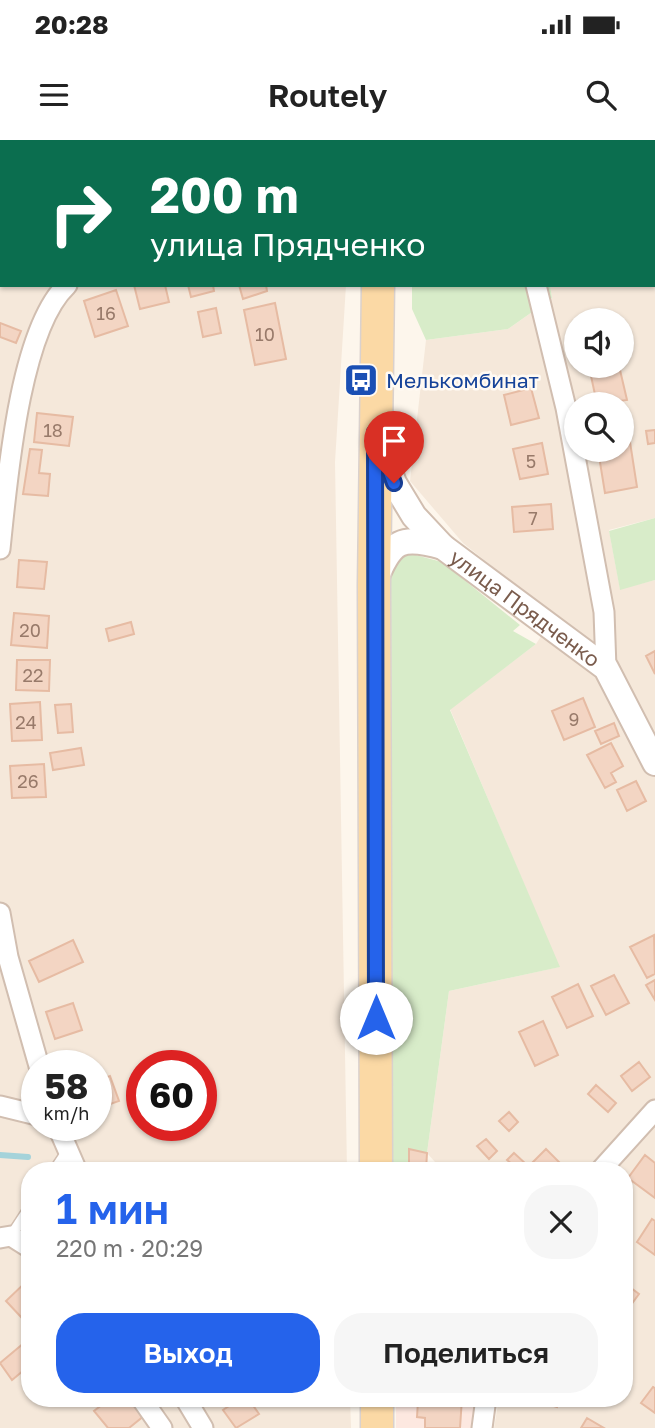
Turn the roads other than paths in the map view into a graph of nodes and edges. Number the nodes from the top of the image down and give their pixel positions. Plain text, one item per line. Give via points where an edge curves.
1 (65, 287) edge
2 (378, 287) edge
3 (536, 287) edge
4 (375, 432) junction
5 (443, 547) junction
6 (0, 549) edge
7 (374, 585) junction
8 (606, 668) junction
9 (655, 763) edge
10 (0, 914) edge
11 (34, 1050) edge
12 (0, 1106) edge
13 (655, 1110) edge
14 (21, 1111) edge
15 (64, 1141) edge
16 (68, 1149) junction
17 (60, 1162) edge
18 (74, 1162) edge
19 (376, 1162) edge
20 (608, 1162) edge
21 (21, 1218) edge
22 (5, 1237) edge
23 (147, 1407) edge
24 (190, 1407) edge
25 (377, 1407) edge
26 (485, 1407) edge
27 (162, 1428) edge
28 (203, 1428) edge
29 (377, 1428) edge
30 (482, 1428) edge

1 - 6 street via 56,296 32,349 16,423
2 - 4 main road, улица Прядченко
3 - 8 street, улица Прядченко via 566,408 602,598
4 - 5 street, улица Прядченко via 394,483 414,516
4 - 7 main road, улица Прядченко
5 - 7 street, улица Прядченко via 418,540 401,542 385,556
5 - 8 street, улица Прядченко
7 - 19 main road, улица Прядченко
8 - 9 street, улица Прядченко
10 - 11 street
12 - 14 street
13 - 20 street
15 - 16 street
16 - 17 lane
16 - 18 street
21 - 22 lane
23 - 27 street
24 - 28 street
25 - 29 main road
26 - 30 street

